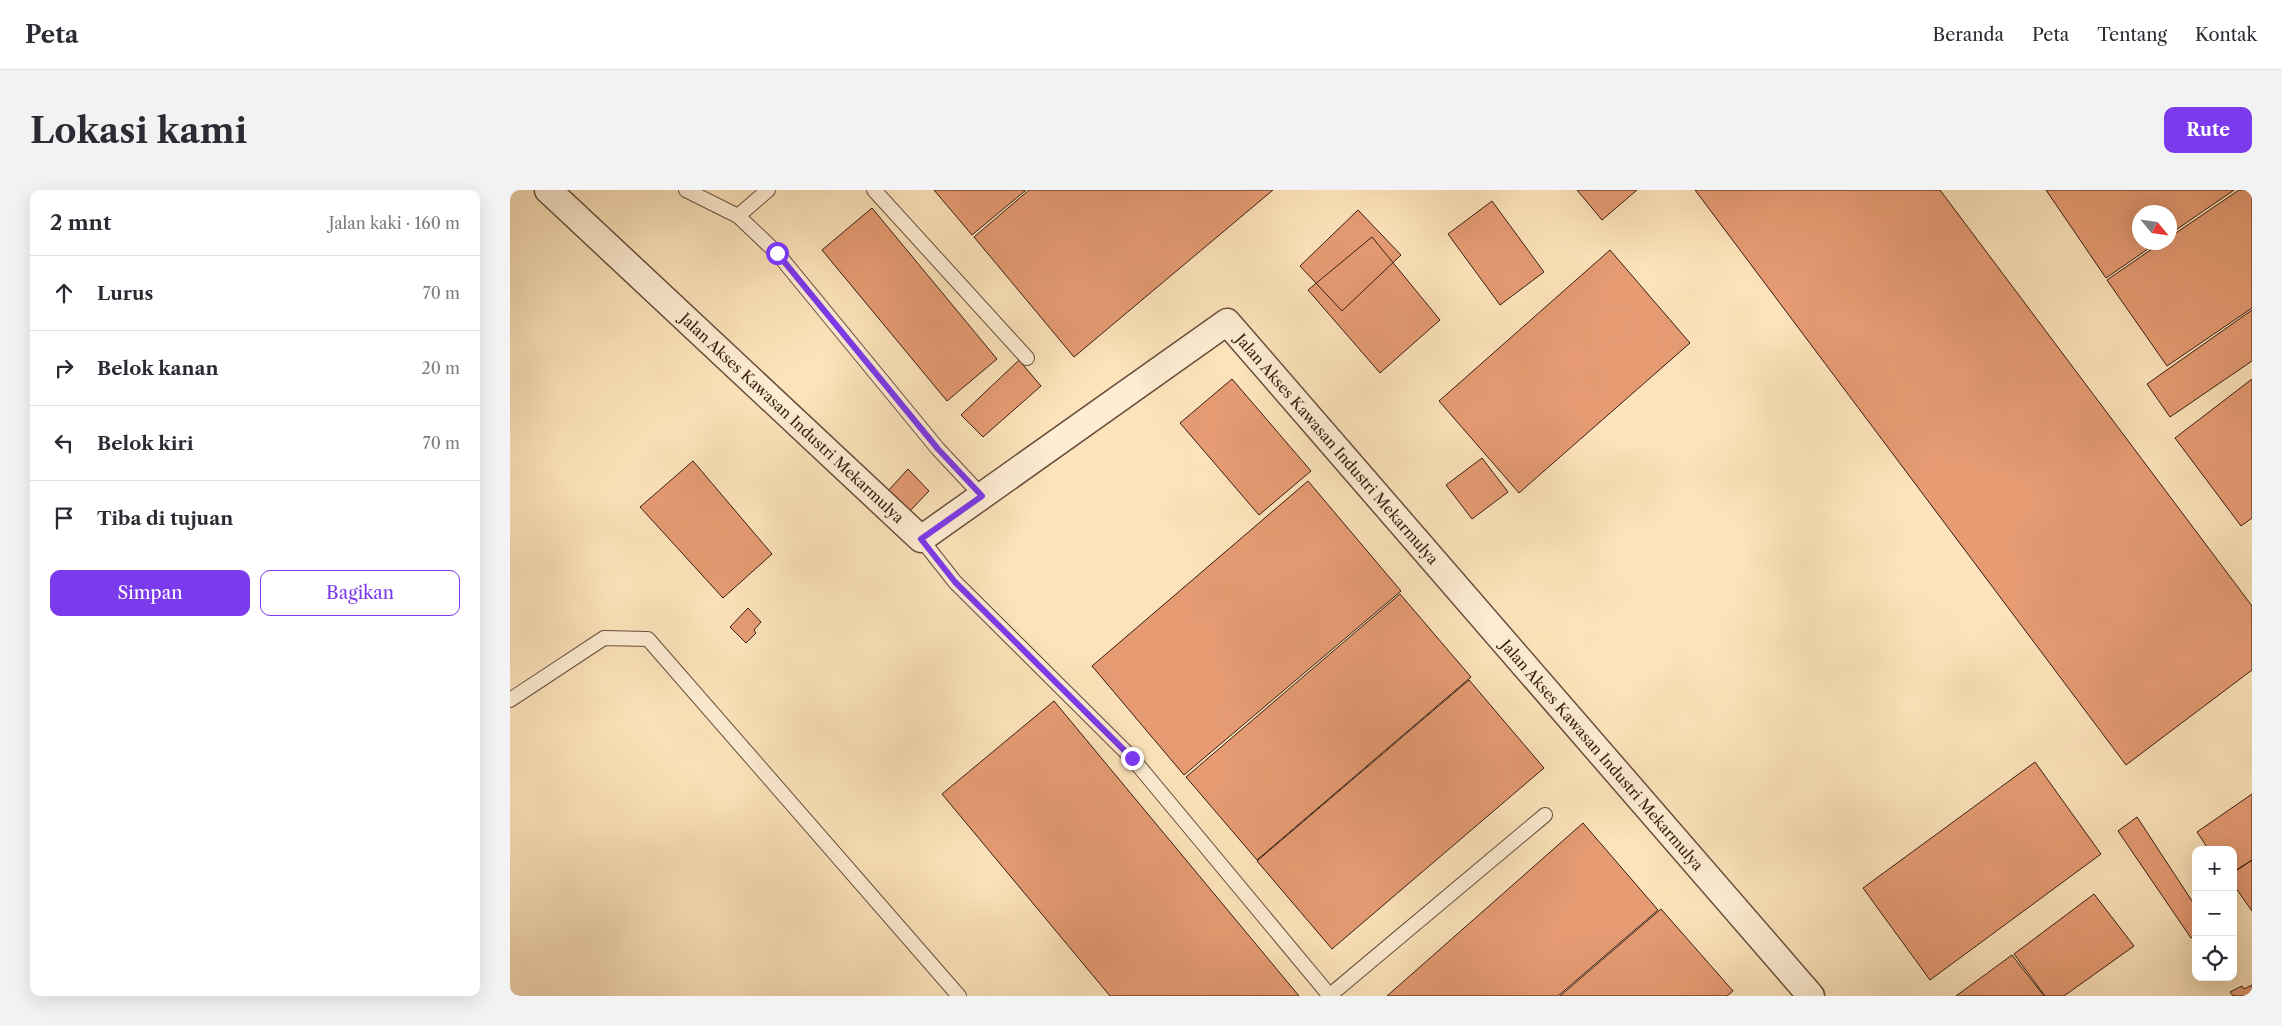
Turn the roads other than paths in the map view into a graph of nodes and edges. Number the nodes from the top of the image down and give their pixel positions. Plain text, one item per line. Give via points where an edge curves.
1 (548, 190) edge
2 (686, 190) edge
3 (768, 190) edge
4 (874, 190) edge
5 (738, 216) junction
6 (1027, 358) dead end
7 (982, 496) junction
8 (921, 539) junction
9 (510, 700) edge
10 (1545, 815) dead end
11 (958, 996) edge
12 (1329, 996) edge
13 (1811, 996) edge

1 - 8 street, Jalan Akses Kawasan Industri Mekarmulya
2 - 5 lane
3 - 5 lane
4 - 6 lane
5 - 7 lane via 777,253 938,449
7 - 8 street, Jalan Akses Kawasan Industri Mekarmulya
7 - 13 street, Jalan Akses Kawasan Industri Mekarmulya via 1227,322
8 - 12 lane via 955,582 1132,758
9 - 11 lane via 604,638 648,639
10 - 12 lane

